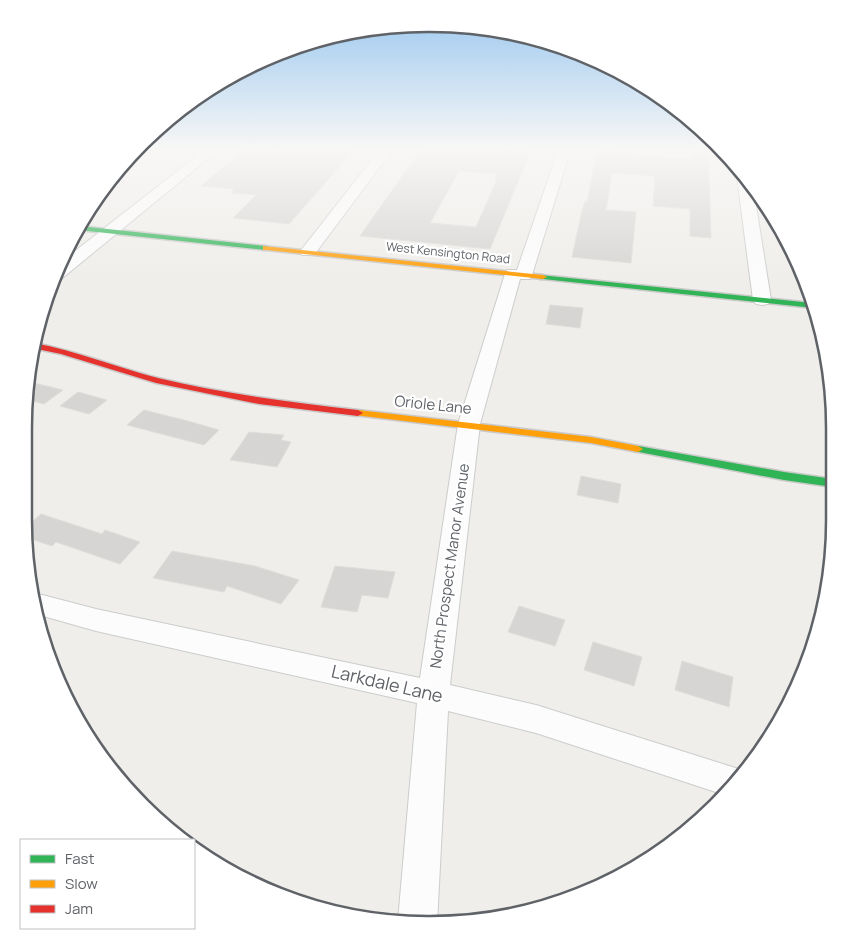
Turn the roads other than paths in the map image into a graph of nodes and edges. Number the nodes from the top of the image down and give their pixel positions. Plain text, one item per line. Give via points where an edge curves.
1 (159, 192) edge
2 (354, 192) edge
3 (549, 192) edge
4 (746, 192) edge
5 (87, 229) edge
6 (110, 231) junction
7 (308, 252) junction
8 (69, 264) edge
9 (519, 274) junction
10 (762, 300) junction
11 (805, 305) edge
12 (41, 347) edge
13 (469, 424) junction
14 (826, 482) edge
15 (42, 604) edge
16 (433, 694) junction
17 (728, 780) edge
18 (418, 916) edge

1 - 6 street
2 - 7 street
3 - 9 street, North Prospect Manor Avenue
4 - 10 street
5 - 6 main road, West Kensington Road
6 - 7 main road, West Kensington Road
6 - 8 street
7 - 9 main road, West Kensington Road
9 - 10 main road, West Kensington Road
9 - 13 street, North Prospect Manor Avenue
10 - 11 main road, West Kensington Road
12 - 13 main road, Oriole Lane via 156,380 259,401
13 - 14 main road, Oriole Lane via 591,440
13 - 16 street, North Prospect Manor Avenue
15 - 16 street, Larkdale Lane via 96,620
16 - 17 street, Larkdale Lane via 536,719
16 - 18 street, North Prospect Manor Avenue

